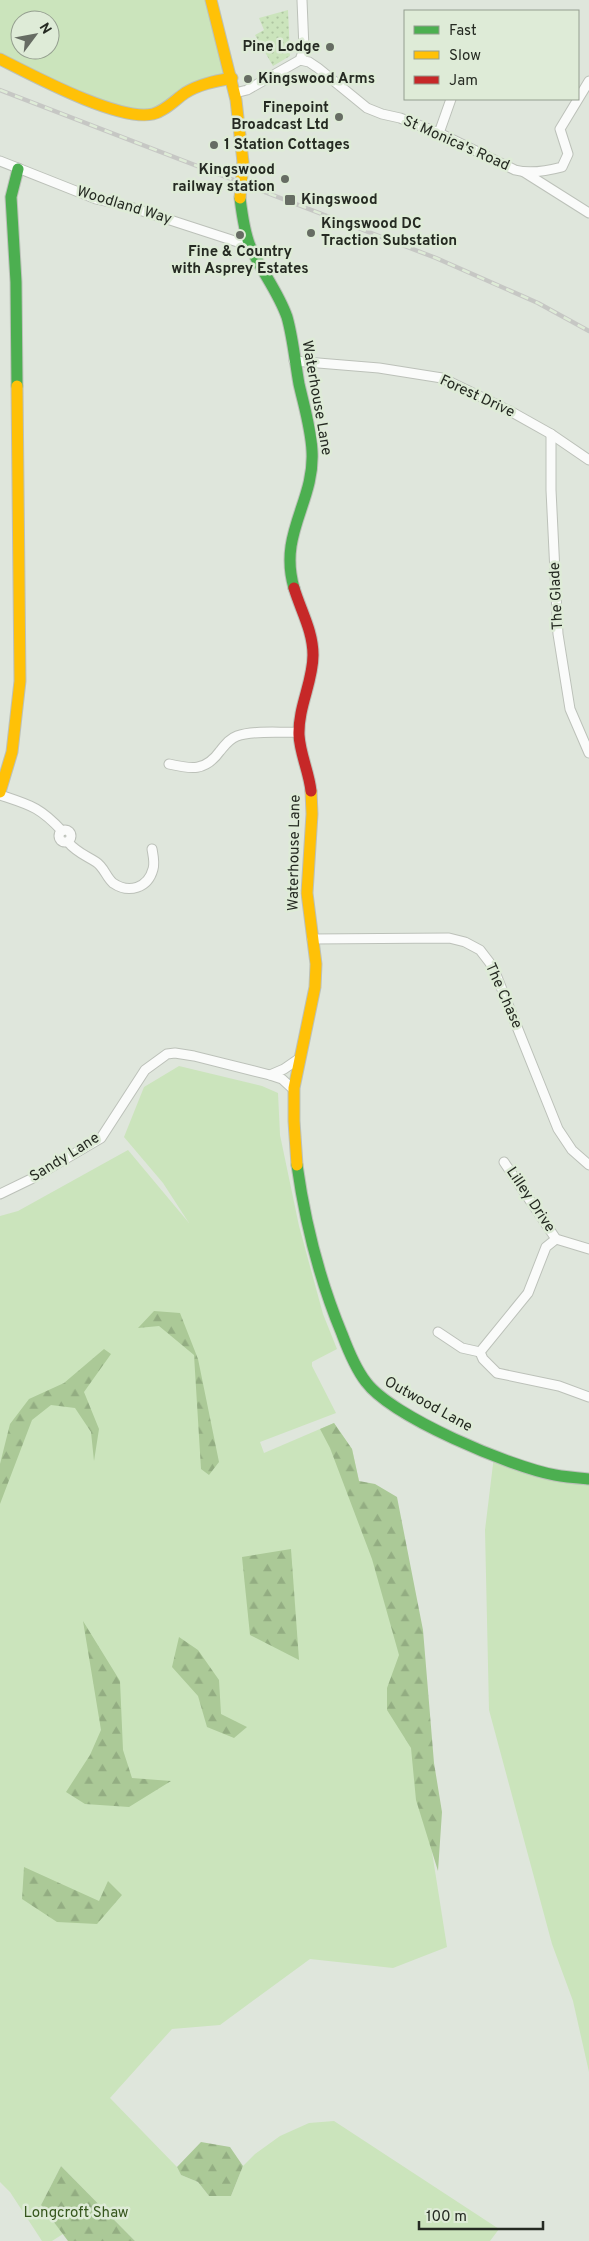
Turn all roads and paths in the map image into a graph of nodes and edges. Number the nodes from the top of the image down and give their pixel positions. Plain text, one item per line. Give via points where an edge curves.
1 (211, 0) edge
2 (302, 0) edge
3 (0, 59) edge
4 (300, 60) junction
5 (232, 78) junction
6 (589, 81) edge
7 (235, 93) junction
8 (579, 98) edge
9 (452, 100) edge
10 (578, 100) edge
11 (439, 133) junction
12 (6, 167) edge
13 (524, 172) junction
14 (589, 213) edge
15 (250, 246) junction
16 (294, 361) junction
17 (551, 434) junction
18 (589, 460) edge
19 (298, 732) junction
20 (589, 753) edge
21 (169, 764) dead end
22 (0, 792) edge
23 (0, 795) edge
24 (152, 850) dead end
25 (312, 939) junction
26 (297, 1060) junction
27 (270, 1075) junction
28 (294, 1090) junction
29 (504, 1162) dead end
30 (589, 1165) edge
31 (0, 1194) edge
32 (556, 1239) junction
33 (589, 1249) edge
34 (322, 1278) joint
35 (438, 1332) dead end
36 (480, 1352) junction
37 (589, 1397) edge
38 (589, 1479) edge

1 - 5 main road, Waterhouse Lane
2 - 4 street via 304,49
3 - 5 main road via 120,111 140,115 158,112 200,85
4 - 7 street via 248,90
4 - 11 street, St Monica's Road via 318,68 367,108
5 - 7 main road, Waterhouse Lane
6 - 8 street, St Monica's Road
7 - 15 main road, Waterhouse Lane, bridge via 243,162 240,198
9 - 11 street
10 - 13 street, St Monica's Road via 560,129 568,154 562,167
11 - 13 street, St Monica's Road
12 - 15 street, Woodland Way via 96,199
12 - 22 main road via 16,282 20,682 12,752
13 - 14 street
15 - 16 main road, Waterhouse Lane via 277,293 287,318
16 - 17 street, Forest Drive via 379,368 442,378
16 - 19 main road, Waterhouse Lane via 313,470 294,526 289,552 293,588 313,648
17 - 18 street, Forest Drive
17 - 20 street, The Glade via 558,634 570,709
19 - 21 street via 240,735 228,741 214,760 199,768
19 - 25 main road, Waterhouse Lane via 313,799 308,862
23 - 24 street via 33,805 46,814 62,831 60,840 68,842 100,866 114,883 129,888 142,886 153,868
25 - 26 main road, Waterhouse Lane via 316,986
25 - 30 street, The Chase via 449,938 480,950 497,977 558,1129 572,1150
26 - 27 street
26 - 28 main road, Waterhouse Lane
27 - 28 street, Sandy Lane via 282,1079
27 - 31 street, Sandy Lane via 194,1056 167,1054 145,1070 101,1138
28 - 34 main road, Waterhouse Lane via 299,1174
29 - 32 street, Lilley Drive
32 - 33 street, Lilley Drive
32 - 36 street, Lilley Drive via 546,1247 528,1293
34 - 38 main road, Outwood Lane via 330,1310 364,1380 376,1395 439,1431 494,1456 554,1475
35 - 36 street via 462,1348
36 - 37 street via 497,1373 559,1386

